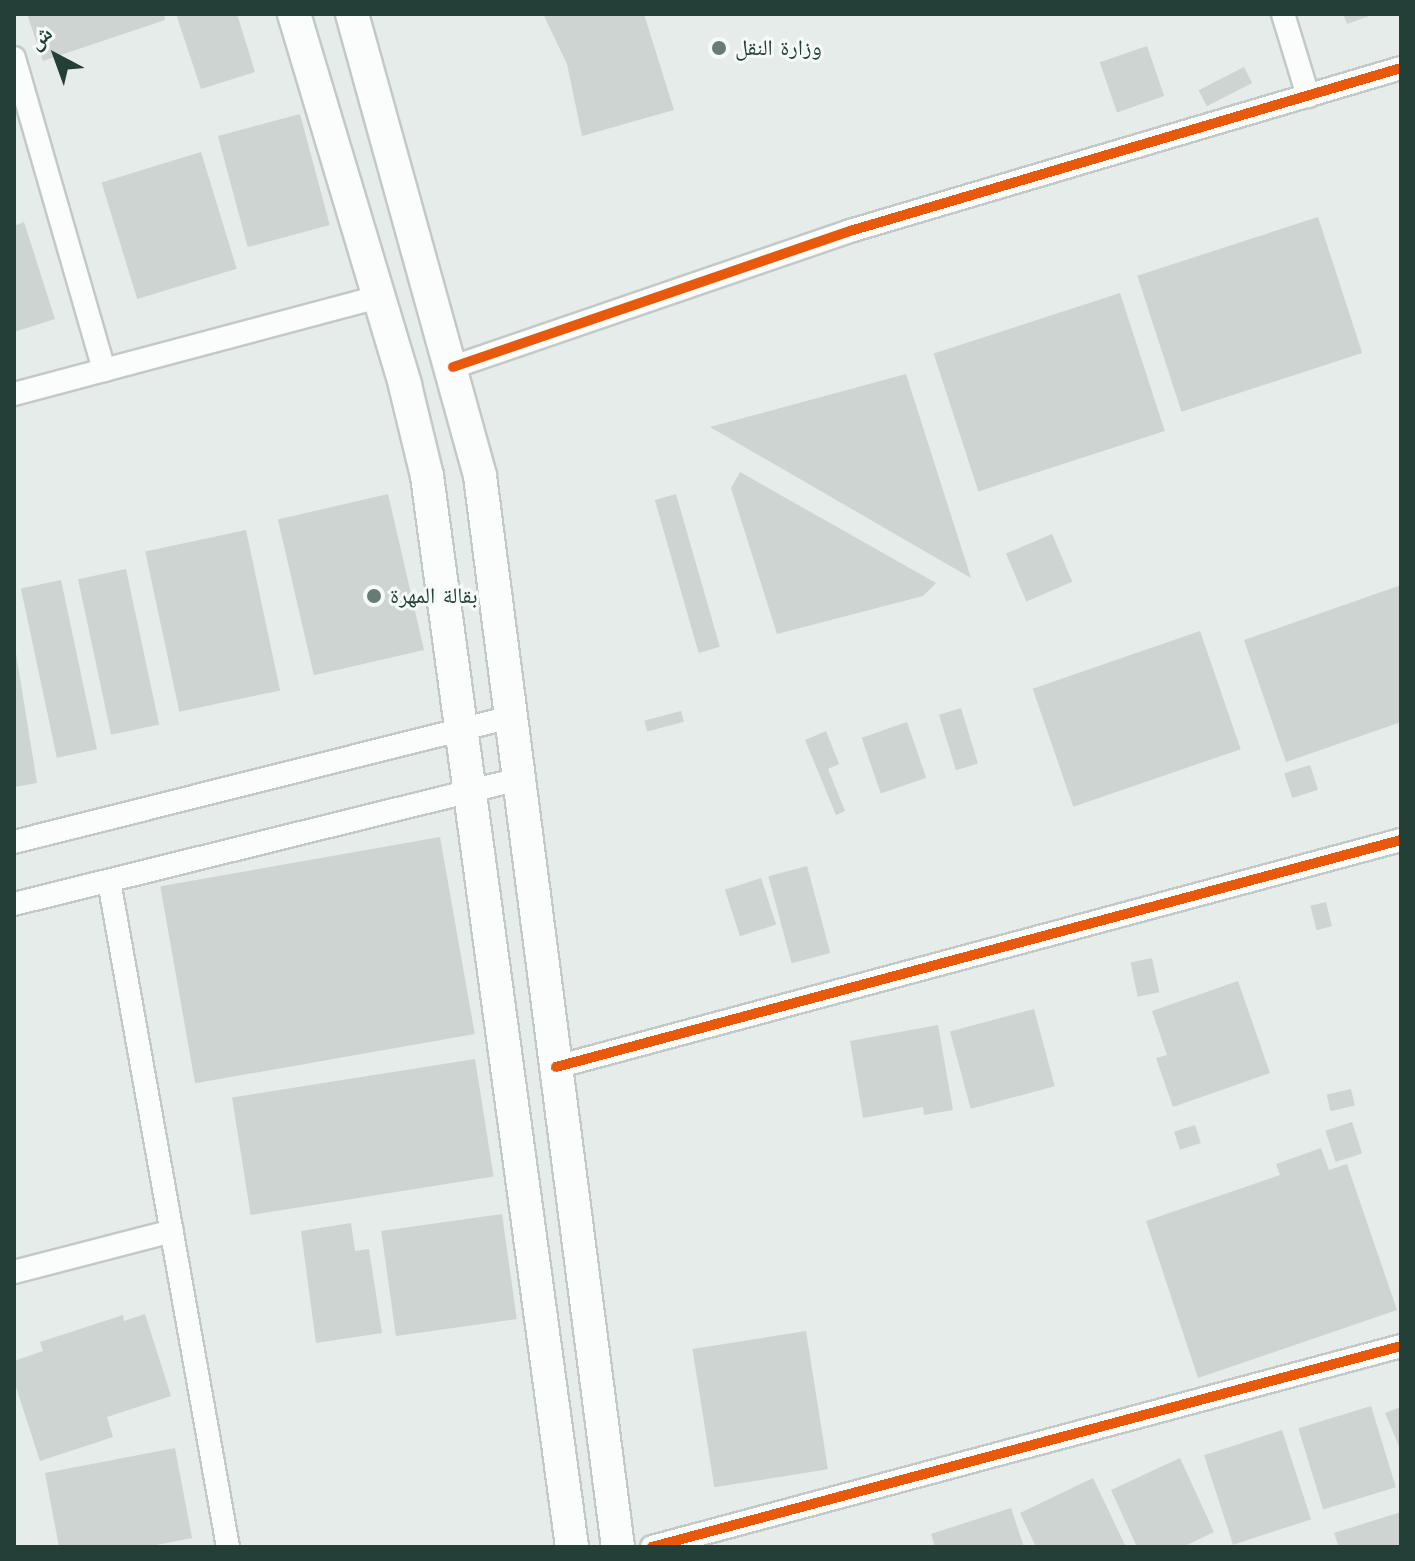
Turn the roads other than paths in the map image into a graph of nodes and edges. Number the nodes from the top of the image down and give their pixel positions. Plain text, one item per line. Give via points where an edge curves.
1 (294, 14) edge
2 (352, 14) edge
3 (1283, 14) edge
4 (14, 58) edge
5 (1401, 68) edge
6 (1308, 96) junction
7 (379, 297) junction
8 (453, 367) junction
9 (104, 370) junction
10 (14, 394) edge
11 (511, 717) junction
12 (463, 730) junction
13 (519, 779) junction
14 (472, 791) junction
15 (1401, 840) edge
16 (14, 842) edge
17 (109, 881) junction
18 (14, 904) edge
19 (556, 1067) junction
20 (172, 1231) junction
21 (14, 1272) edge
22 (1401, 1346) edge
23 (228, 1547) edge
24 (572, 1547) edge
25 (618, 1547) edge
26 (652, 1547) edge

1 - 7 main road
2 - 8 main road
3 - 6 street
4 - 9 street
5 - 6 street
6 - 8 street via 850,231
7 - 9 street
7 - 12 main road via 427,476
8 - 11 main road via 480,476
9 - 10 street
11 - 12 street
11 - 13 main road
12 - 14 main road
12 - 16 street
13 - 14 street
13 - 19 main road
14 - 17 street
14 - 24 main road
15 - 19 street
17 - 18 street
17 - 20 street
19 - 25 main road
20 - 21 street
20 - 23 street
22 - 26 street

